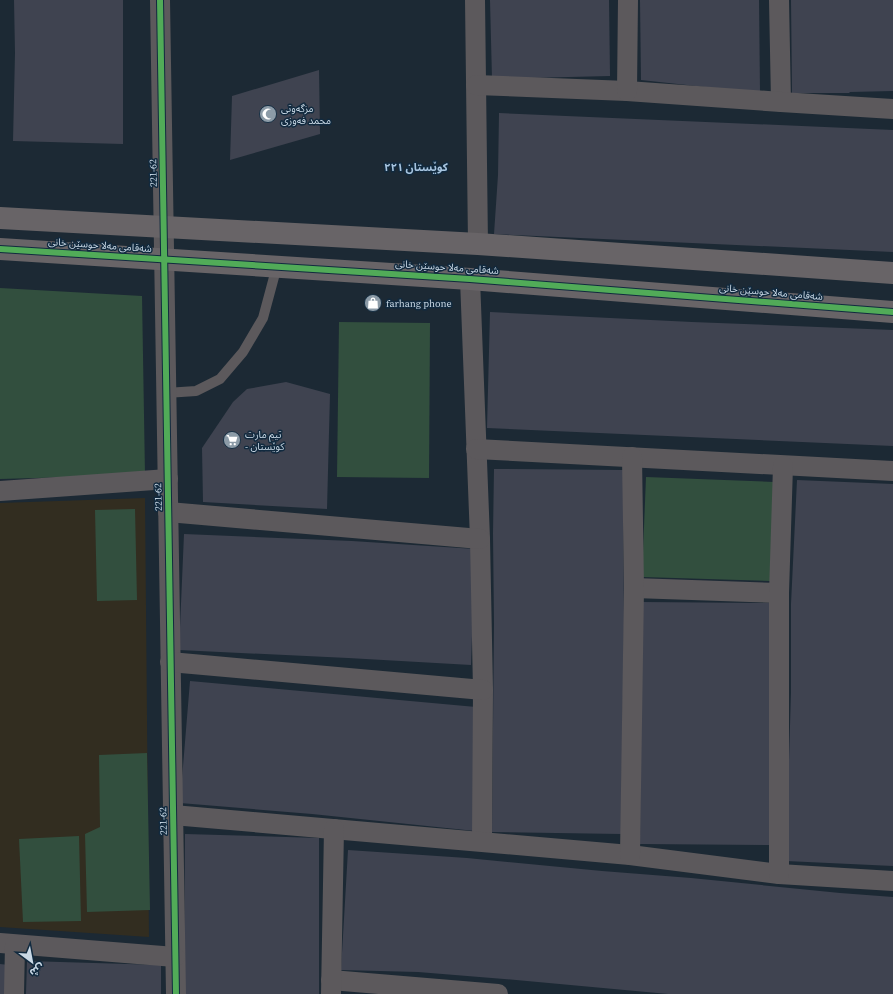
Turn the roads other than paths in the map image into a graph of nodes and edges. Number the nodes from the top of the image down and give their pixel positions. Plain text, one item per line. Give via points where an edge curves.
1 (160, 0) edge
2 (475, 0) edge
3 (628, 0) edge
4 (779, 0) edge
5 (476, 85) junction
6 (628, 91) junction
7 (781, 102) junction
8 (893, 109) edge
9 (0, 218) edge
10 (164, 227) junction
11 (478, 244) junction
12 (0, 249) edge
13 (164, 259) junction
14 (278, 266) junction
15 (893, 274) edge
16 (470, 278) junction
17 (893, 312) edge
18 (166, 393) junction
19 (476, 449) junction
20 (632, 457) junction
21 (783, 466) junction
22 (893, 471) edge
23 (168, 479) junction
24 (0, 492) edge
25 (168, 512) junction
26 (480, 538) junction
27 (634, 588) junction
28 (779, 593) junction
29 (170, 662) junction
30 (483, 690) junction
31 (173, 815) junction
32 (334, 829) junction
33 (482, 841) junction
34 (630, 855) junction
35 (779, 874) junction
36 (893, 881) edge
37 (7, 944) edge
38 (175, 957) junction
39 (331, 987) edge
40 (14, 994) edge
41 (176, 994) edge
42 (488, 994) edge

1 - 10 street, 221-62
2 - 5 street
3 - 6 street
4 - 7 street
5 - 6 street
5 - 11 street
6 - 7 street
7 - 8 street
9 - 10 street, شەقامی مەلا حوسێن خانی
10 - 11 street, شەقامی مەلا حوسێن خانی
10 - 13 street, 221-62
11 - 15 street, شەقامی مەلا حوسێن خانی
12 - 13 street, شەقامی مەلا حوسێن خانی
13 - 14 street, شەقامی مەلا حوسێن خانی
13 - 18 street, 221-62
14 - 16 street, شەقامی مەلا حوسێن خانی
14 - 18 lane via 263,318 243,352 220,379 196,391
16 - 17 street, شەقامی مەلا حوسێن خانی
16 - 19 street
18 - 23 street, 221-62
19 - 20 street
19 - 26 street
20 - 21 street
20 - 27 street
21 - 22 street
21 - 28 street
23 - 24 street
23 - 25 street, 221-62
25 - 26 street
25 - 29 street, 221-62
26 - 30 street
27 - 28 street
27 - 34 street
28 - 35 street
29 - 30 street
29 - 31 street, 221-62
30 - 33 street
31 - 32 street
31 - 38 street, 221-62
32 - 33 street
32 - 39 street
33 - 34 street
34 - 35 street
35 - 36 street
37 - 38 street
37 - 40 street
38 - 41 street, 221-62
39 - 42 street

